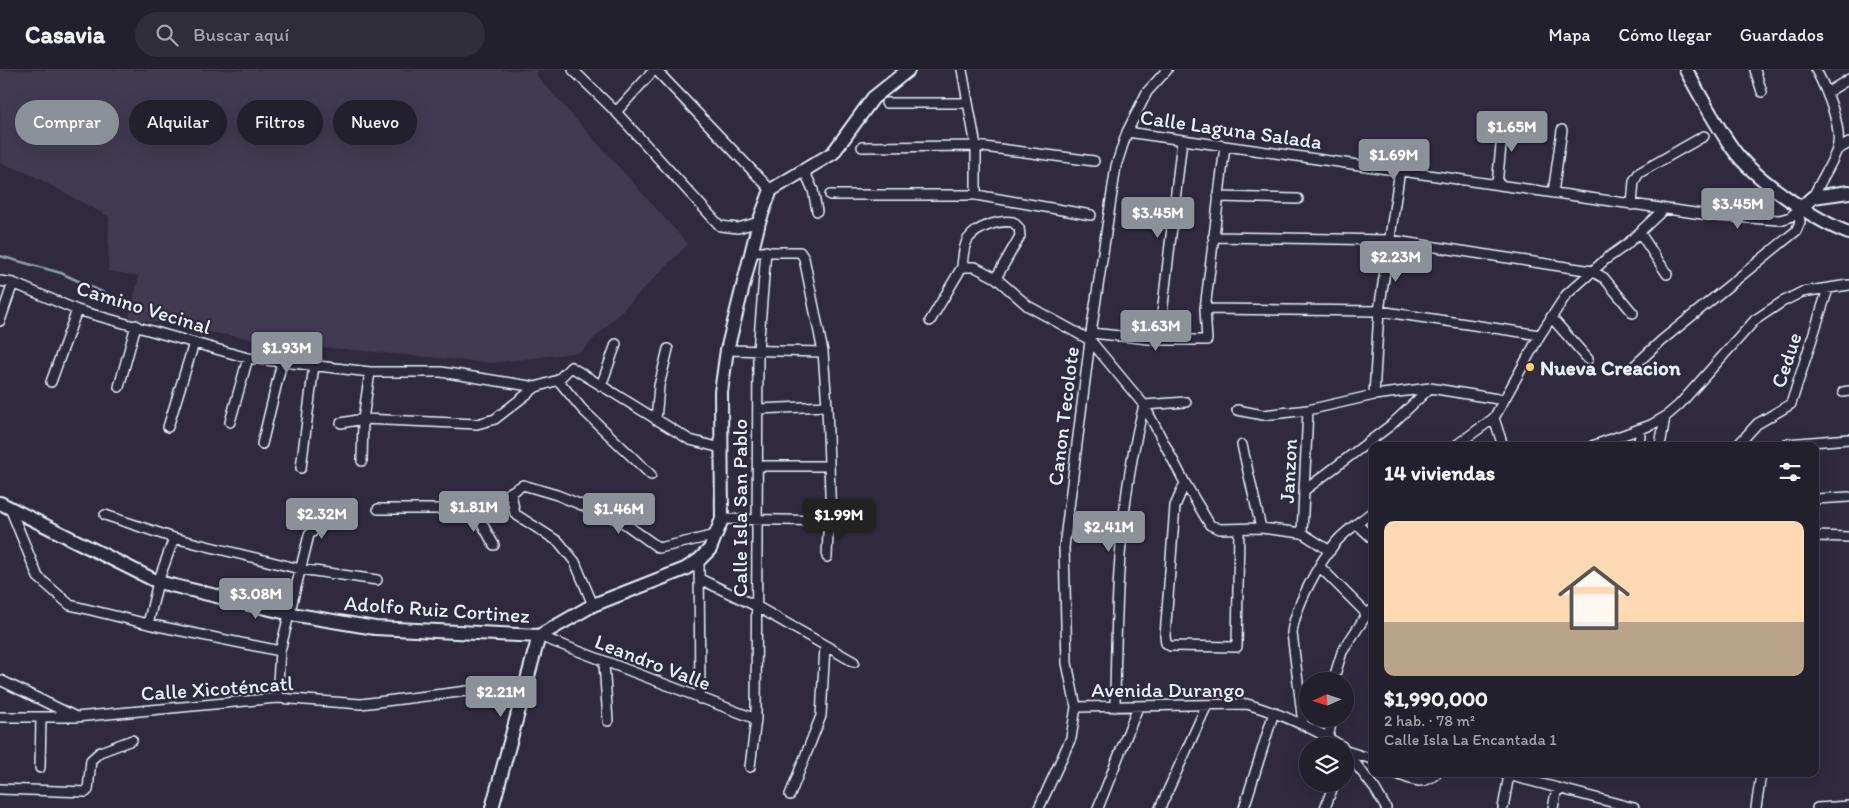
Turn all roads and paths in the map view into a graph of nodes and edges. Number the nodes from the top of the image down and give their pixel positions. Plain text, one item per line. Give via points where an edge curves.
1 (573, 70) edge
2 (908, 70) edge
3 (962, 70) edge
4 (1167, 70) edge
5 (1686, 70) edge
6 (1755, 70) edge
7 (1816, 70) edge
8 (658, 71) edge
9 (896, 74) edge
10 (1849, 79) edge
11 (1762, 92) dead end
12 (1828, 92) junction
13 (886, 103) dead end
14 (968, 103) junction
15 (616, 112) junction
16 (1504, 118) dead end
17 (1562, 130) dead end
18 (1127, 132) junction
19 (1704, 136) dead end
20 (1182, 140) junction
21 (1849, 143) edge
22 (976, 146) junction
23 (1225, 146) junction
24 (862, 148) dead end
25 (1837, 150) junction
26 (1094, 162) dead end
27 (804, 170) junction
28 (1400, 170) junction
29 (1496, 184) junction
30 (770, 190) junction
31 (1849, 192) edge
32 (1553, 193) junction
33 (830, 195) dead end
34 (976, 195) junction
35 (1813, 197) junction
36 (1218, 198) junction
37 (1298, 198) dead end
38 (1632, 205) junction
39 (1800, 209) junction
40 (1663, 210) junction
41 (817, 211) dead end
42 (1091, 215) dead end
43 (759, 222) junction
44 (1640, 233) junction
45 (1849, 233) edge
46 (1213, 237) junction
47 (1390, 240) junction
48 (766, 250) junction
49 (752, 252) junction
50 (962, 267) junction
51 (1592, 271) junction
52 (1667, 274) dead end
53 (996, 278) junction
54 (0, 281) edge
55 (13, 283) junction
56 (1849, 285) edge
57 (1828, 288) junction
58 (1205, 309) junction
59 (77, 310) junction
60 (1379, 311) junction
61 (1633, 312) dead end
62 (1551, 317) junction
63 (0, 321) edge
64 (930, 321) dead end
65 (136, 325) junction
66 (1540, 335) junction
67 (1091, 337) junction
68 (1158, 340) junction
69 (194, 343) junction
70 (616, 344) dead end
71 (668, 349) dead end
72 (727, 350) junction
73 (758, 351) junction
74 (823, 352) junction
75 (248, 358) junction
76 (1588, 359) dead end
77 (282, 362) junction
78 (314, 365) junction
79 (1632, 368) dead end
80 (370, 372) junction
81 (558, 380) junction
82 (51, 382) dead end
83 (601, 386) junction
84 (119, 387) dead end
85 (536, 387) junction
86 (1430, 388) junction
87 (1374, 395) junction
88 (1504, 400) junction
89 (1186, 402) dead end
90 (1144, 405) junction
91 (828, 406) junction
92 (758, 409) junction
93 (1237, 410) dead end
94 (1308, 410) junction
95 (1665, 417) junction
96 (1494, 418) junction
97 (363, 419) junction
98 (656, 420) junction
99 (230, 422) dead end
100 (341, 423) dead end
101 (168, 427) dead end
102 (1639, 429) junction
103 (1849, 440) edge
104 (1461, 442) edge
105 (1502, 442) edge
106 (1603, 442) edge
107 (1638, 442) edge
108 (1661, 442) edge
109 (1741, 442) edge
110 (1818, 442) edge
111 (262, 444) dead end
112 (1242, 445) dead end
113 (721, 448) junction
114 (362, 461) dead end
115 (758, 466) junction
116 (829, 466) junction
117 (301, 468) dead end
118 (651, 474) dead end
119 (1185, 483) junction
120 (1306, 490) junction
121 (511, 493) junction
122 (1849, 497) edge
123 (1819, 499) edge
124 (5, 505) edge
125 (322, 508) dead end
126 (378, 509) dead end
127 (474, 509) junction
128 (105, 514) dead end
129 (1369, 515) edge
130 (722, 520) junction
131 (758, 521) junction
132 (830, 521) junction
133 (1358, 524) junction
134 (1261, 528) junction
135 (1239, 529) junction
136 (1302, 533) junction
137 (716, 535) junction
138 (1369, 535) edge
139 (1819, 536) edge
140 (1849, 537) edge
141 (174, 538) junction
142 (494, 545) dead end
143 (1330, 551) junction
144 (827, 557) dead end
145 (699, 560) junction
146 (1320, 567) junction
147 (300, 569) junction
148 (700, 579) junction
149 (377, 580) dead end
150 (158, 582) junction
151 (593, 606) junction
152 (756, 606) junction
153 (1369, 611) edge
154 (1369, 613) edge
155 (291, 614) junction
156 (148, 624) junction
157 (539, 636) junction
158 (825, 646) junction
159 (280, 651) junction
160 (854, 662) dead end
161 (604, 663) junction
162 (1336, 672) edge
163 (0, 680) edge
164 (524, 684) junction
165 (1299, 691) edge
166 (277, 698) junction
167 (700, 699) junction
168 (1207, 705) junction
169 (1076, 707) junction
170 (1116, 707) junction
171 (1138, 707) junction
172 (1274, 712) junction
173 (41, 717) junction
174 (76, 717) junction
175 (0, 718) edge
176 (756, 719) junction
177 (608, 721) dead end
178 (1299, 722) edge
179 (1310, 728) edge
180 (1326, 737) edge
181 (132, 740) dead end
182 (1354, 754) edge
183 (1369, 759) edge
184 (1354, 763) edge
185 (750, 767) dead end
186 (40, 768) dead end
187 (1406, 777) edge
188 (1432, 777) edge
189 (1506, 777) edge
190 (1517, 777) edge
191 (1761, 777) edge
192 (1557, 788) junction
193 (0, 789) edge
194 (1331, 792) edge
195 (790, 795) dead end
196 (1328, 799) junction
197 (1849, 806) edge
198 (492, 808) edge
199 (1039, 808) edge
200 (1098, 808) edge
201 (1160, 808) edge
202 (1244, 808) edge
203 (1325, 808) edge
204 (1334, 808) edge
205 (1386, 808) edge
206 (1503, 808) edge
207 (1553, 808) edge
208 (1634, 808) edge
209 (1756, 808) edge
210 (1817, 808) edge

1 - 15 street
2 - 9 main road
3 - 14 street
4 - 18 street, Canon Tecolote via 1147,92
5 - 39 main road via 1734,150
6 - 11 street
7 - 12 street
8 - 15 street
8 - 30 street
9 - 27 main road via 873,98 833,152
10 - 12 street
12 - 25 street via 1836,118
13 - 14 street
14 - 22 street
15 - 43 street via 720,226 738,228
16 - 29 street
17 - 32 street
18 - 20 street, Calle Laguna Salada
18 - 67 street, Canon Tecolote via 1116,166
19 - 38 street via 1639,173 1634,181
20 - 23 street, Calle Laguna Salada
20 - 68 street
21 - 25 street
22 - 24 street
22 - 26 street
22 - 34 street
23 - 28 street, Calle Laguna Salada
23 - 36 street
25 - 35 street
27 - 30 main road
27 - 41 street
28 - 29 street, Calle Laguna Salada
28 - 47 street
29 - 32 street, Calle Laguna Salada
30 - 43 main road, Adolfo Ruiz Cortinez
31 - 35 main road
32 - 38 street, Calle Laguna Salada
33 - 34 street
34 - 42 street
35 - 39 main road
36 - 37 street
36 - 46 street
38 - 40 street, Calle Laguna Salada
39 - 40 street, Calle Laguna Salada via 1780,220
39 - 45 main road
39 - 79 street via 1796,231
40 - 44 street
43 - 49 main road, Adolfo Ruiz Cortinez
44 - 51 street
44 - 52 street
46 - 47 street
46 - 58 street
47 - 51 street
47 - 60 street
48 - 49 street
48 - 73 street, Calle Isla San Pablo
48 - 74 street via 800,252 804,258
49 - 72 main road, Adolfo Ruiz Cortinez
50 - 53 street via 975,267
50 - 53 street via 964,248 973,235 997,223 1013,222 1019,228 1020,236
50 - 64 street
51 - 61 street via 1604,278
51 - 62 street via 1566,295
53 - 67 street via 1028,306
54 - 55 street, Camino Vecinal
55 - 59 street, Camino Vecinal
55 - 63 street
56 - 57 street
57 - 95 street via 1795,294 1755,320 1680,405
57 - 109 street, Cedue via 1790,404 1757,424
58 - 60 street
58 - 68 street via 1207,339
59 - 65 street, Camino Vecinal
59 - 82 street
60 - 66 street
60 - 87 street
62 - 66 street
62 - 76 street
65 - 69 street, Camino Vecinal
65 - 84 street
66 - 88 street
67 - 68 street
67 - 90 street
67 - 169 street, Canon Tecolote via 1064,548 1067,663
69 - 75 street, Camino Vecinal
69 - 101 street
70 - 83 street
71 - 98 street via 659,386
72 - 73 street
72 - 113 main road, Adolfo Ruiz Cortinez via 721,392
73 - 74 street
73 - 92 street, Calle Isla San Pablo
74 - 91 street
75 - 77 street, Camino Vecinal
75 - 99 street
77 - 78 street, Camino Vecinal
77 - 111 street
78 - 80 street, Camino Vecinal
78 - 117 street
80 - 85 street, Camino Vecinal via 442,372
80 - 97 street
81 - 83 street, Camino Vecinal via 571,367
81 - 85 street, Camino Vecinal
81 - 118 street via 582,409
83 - 98 street
85 - 97 street via 495,419 478,424
86 - 87 street
86 - 88 street
86 - 120 street via 1391,425
87 - 94 street
88 - 96 street
89 - 90 street
90 - 119 street
90 - 170 street via 1134,442 1116,593
91 - 92 street
91 - 116 street
92 - 115 street, Calle Isla San Pablo
93 - 94 street via 1263,415
94 - 120 street, Janzon
95 - 102 street
95 - 108 street
96 - 104 street
96 - 105 street
97 - 100 street
97 - 114 street
98 - 113 street via 690,440
102 - 106 street
102 - 107 street
103 - 110 street
112 - 134 street
113 - 130 main road, Adolfo Ruiz Cortinez
115 - 116 street
115 - 131 street, Calle Isla San Pablo
116 - 132 street
119 - 135 street via 1210,525 1220,529
119 - 135 street via 1175,506 1166,643 1170,646 1237,647
120 - 136 street, Janzon
121 - 127 street
121 - 137 street via 523,486 557,495 621,521 659,548
121 - 151 street via 515,514 559,542 575,562
122 - 123 street
124 - 150 main road, Adolfo Ruiz Cortinez
124 - 156 street via 38,577 70,604
125 - 147 street via 318,526 309,535
126 - 127 street
127 - 142 street
128 - 141 street
129 - 133 street
130 - 131 street
130 - 137 main road, Adolfo Ruiz Cortinez
131 - 132 street
131 - 152 street, Calle Isla San Pablo
132 - 144 street
133 - 138 street
133 - 143 street
134 - 135 street
134 - 136 street
136 - 143 street
137 - 145 main road, Adolfo Ruiz Cortinez via 710,549
139 - 140 street
141 - 147 street
141 - 150 street
143 - 146 street
145 - 148 street
145 - 151 main road, Adolfo Ruiz Cortinez via 685,569
146 - 153 street
146 - 165 street via 1294,618 1292,633
147 - 149 street
147 - 155 street
148 - 152 street
148 - 167 street
150 - 155 main road, Adolfo Ruiz Cortinez
150 - 156 street
151 - 157 main road, Adolfo Ruiz Cortinez
152 - 158 street
152 - 176 street, Calle Isla San Pablo
154 - 162 street via 1342,652
155 - 157 main road, Adolfo Ruiz Cortinez via 375,628
155 - 159 street
156 - 159 street
157 - 161 street, Leandro Valle
157 - 164 main road
158 - 160 street
158 - 195 street via 821,716
159 - 166 street
161 - 167 street, Leandro Valle
161 - 177 street
163 - 174 street
164 - 166 street, Calle Xicoténcatl via 360,704
164 - 198 main road
166 - 174 street, Calle Xicoténcatl
167 - 176 street, Leandro Valle
168 - 171 street, Avenida Durango
168 - 172 street, Avenida Durango via 1247,704
168 - 201 street
169 - 170 street, Avenida Durango
169 - 199 street, Canon Tecolote via 1072,738
170 - 171 street, Avenida Durango
171 - 200 street
172 - 178 street, Avenida Durango
172 - 202 street
173 - 174 street, Calle Xicoténcatl
173 - 175 street, Calle Xicoténcatl
173 - 186 street
176 - 185 street, Calle Isla San Pablo
179 - 180 street, Avenida Durango
181 - 193 street via 100,752 91,760 86,792
182 - 183 street
184 - 205 street, Avenida Durango
187 - 188 street via 1420,782
189 - 206 street
190 - 192 street
191 - 209 street
192 - 207 street
192 - 208 street
194 - 196 street
196 - 203 street
196 - 204 street
197 - 210 street

